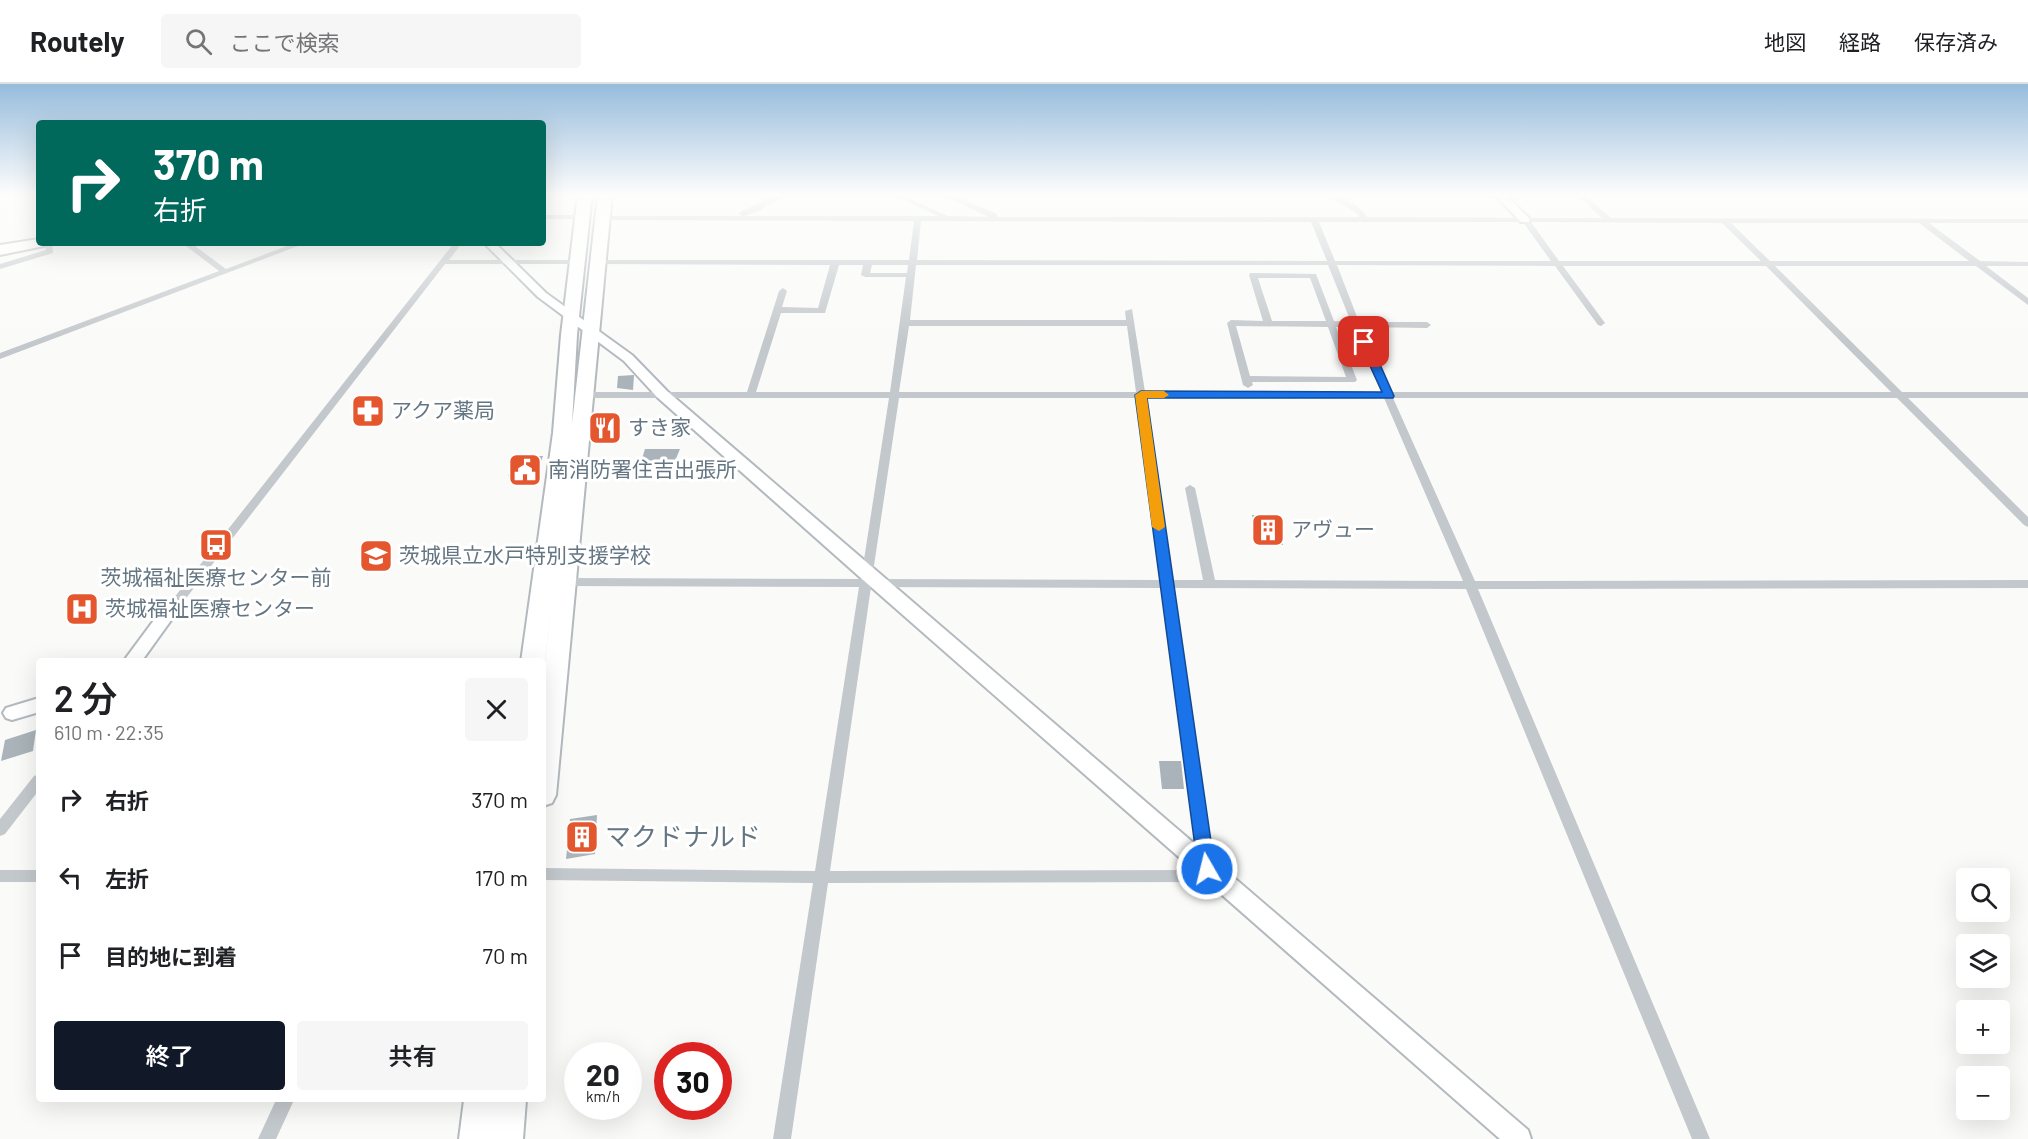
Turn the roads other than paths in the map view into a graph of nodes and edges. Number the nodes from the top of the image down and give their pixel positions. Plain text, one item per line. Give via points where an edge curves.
1 (580, 243) edge
2 (600, 243) edge
3 (915, 243) edge
4 (1325, 243) edge
5 (1543, 243) edge
6 (1747, 243) edge
7 (1950, 243) edge
8 (36, 244) edge
9 (49, 246) edge
10 (190, 246) edge
11 (294, 246) edge
12 (456, 246) edge
13 (492, 246) edge
14 (0, 250) edge
15 (443, 262) junction
16 (509, 262) junction
17 (577, 262) junction
18 (598, 262) junction
19 (835, 262) junction
20 (868, 263) junction
21 (912, 263) junction
22 (1334, 263) junction
23 (1558, 263) junction
24 (1768, 264) junction
25 (1978, 264) junction
26 (2028, 264) edge
27 (0, 267) edge
28 (225, 272) junction
29 (910, 275) junction
30 (783, 291) dead end
31 (2028, 302) edge
32 (778, 310) junction
33 (1129, 311) dead end
34 (571, 317) junction
35 (1268, 322) junction
36 (905, 323) junction
37 (1131, 323) junction
38 (1601, 323) dead end
39 (1330, 324) junction
40 (1356, 324) junction
41 (1428, 325) dead end
42 (592, 332) junction
43 (0, 356) edge
44 (1246, 379) junction
45 (662, 394) junction
46 (751, 394) junction
47 (1251, 394) junction
48 (583, 395) junction
49 (892, 395) junction
50 (1141, 395) junction
51 (2028, 395) edge
52 (1389, 396) junction
53 (1900, 396) junction
54 (1190, 488) dead end
55 (2028, 523) edge
56 (870, 581) junction
57 (564, 582) junction
58 (1470, 584) junction
59 (2028, 584) edge
60 (1167, 585) junction
61 (1210, 585) junction
62 (166, 616) joint
63 (134, 658) edge
64 (533, 658) edge
65 (36, 706) edge
66 (6, 714) edge
67 (546, 765) edge
68 (36, 784) edge
69 (0, 830) edge
70 (1207, 869) junction
71 (546, 874) edge
72 (0, 876) edge
73 (36, 876) edge
74 (820, 878) junction
75 (284, 1102) edge
76 (480, 1102) edge
77 (510, 1102) edge
78 (267, 1139) edge
79 (476, 1139) edge
80 (506, 1139) edge
81 (782, 1139) edge
82 (1519, 1139) edge
83 (1701, 1139) edge

1 - 17 highway
2 - 18 highway
3 - 21 street
4 - 22 street
5 - 23 street
6 - 24 street
7 - 25 street
8 - 14 highway
9 - 27 street via 50,251
10 - 28 street
11 - 28 street
12 - 15 street
13 - 16 street
15 - 16 street
15 - 62 street
16 - 17 street
16 - 34 street
17 - 34 highway
18 - 19 street
18 - 42 highway
19 - 20 street
19 - 32 street via 822,311
20 - 21 street
20 - 29 street via 865,275
21 - 22 street
21 - 29 street
22 - 23 street
22 - 40 street
23 - 24 street
23 - 38 street
24 - 25 street
24 - 53 street
25 - 26 street
25 - 31 street
28 - 43 street
29 - 36 street
30 - 32 street
32 - 46 street
33 - 37 street
34 - 42 street
34 - 64 highway via 562,433
35 - 39 street
35 - 39 street via 1253,275 1313,276
35 - 44 street via 1231,323
36 - 37 street
36 - 49 street
37 - 50 street
39 - 40 street
39 - 44 street via 1352,380
40 - 41 street
40 - 52 street
42 - 45 street via 628,358
42 - 48 highway
44 - 47 street
45 - 46 street
45 - 48 street
45 - 56 street
46 - 49 street
47 - 50 street
47 - 52 street
48 - 57 highway
49 - 50 street
49 - 56 street
50 - 60 street
51 - 53 street
52 - 53 street
52 - 58 street
53 - 55 street
54 - 61 street
56 - 57 street
56 - 60 street
56 - 70 street
56 - 74 street
57 - 67 highway
58 - 59 street
58 - 61 street
58 - 83 street
60 - 61 street
60 - 70 street
62 - 63 street
65 - 66 street
68 - 69 street
70 - 74 street via 1194,876
70 - 82 street
71 - 74 street
72 - 73 street
74 - 81 street
75 - 78 street
76 - 79 highway
77 - 80 highway

